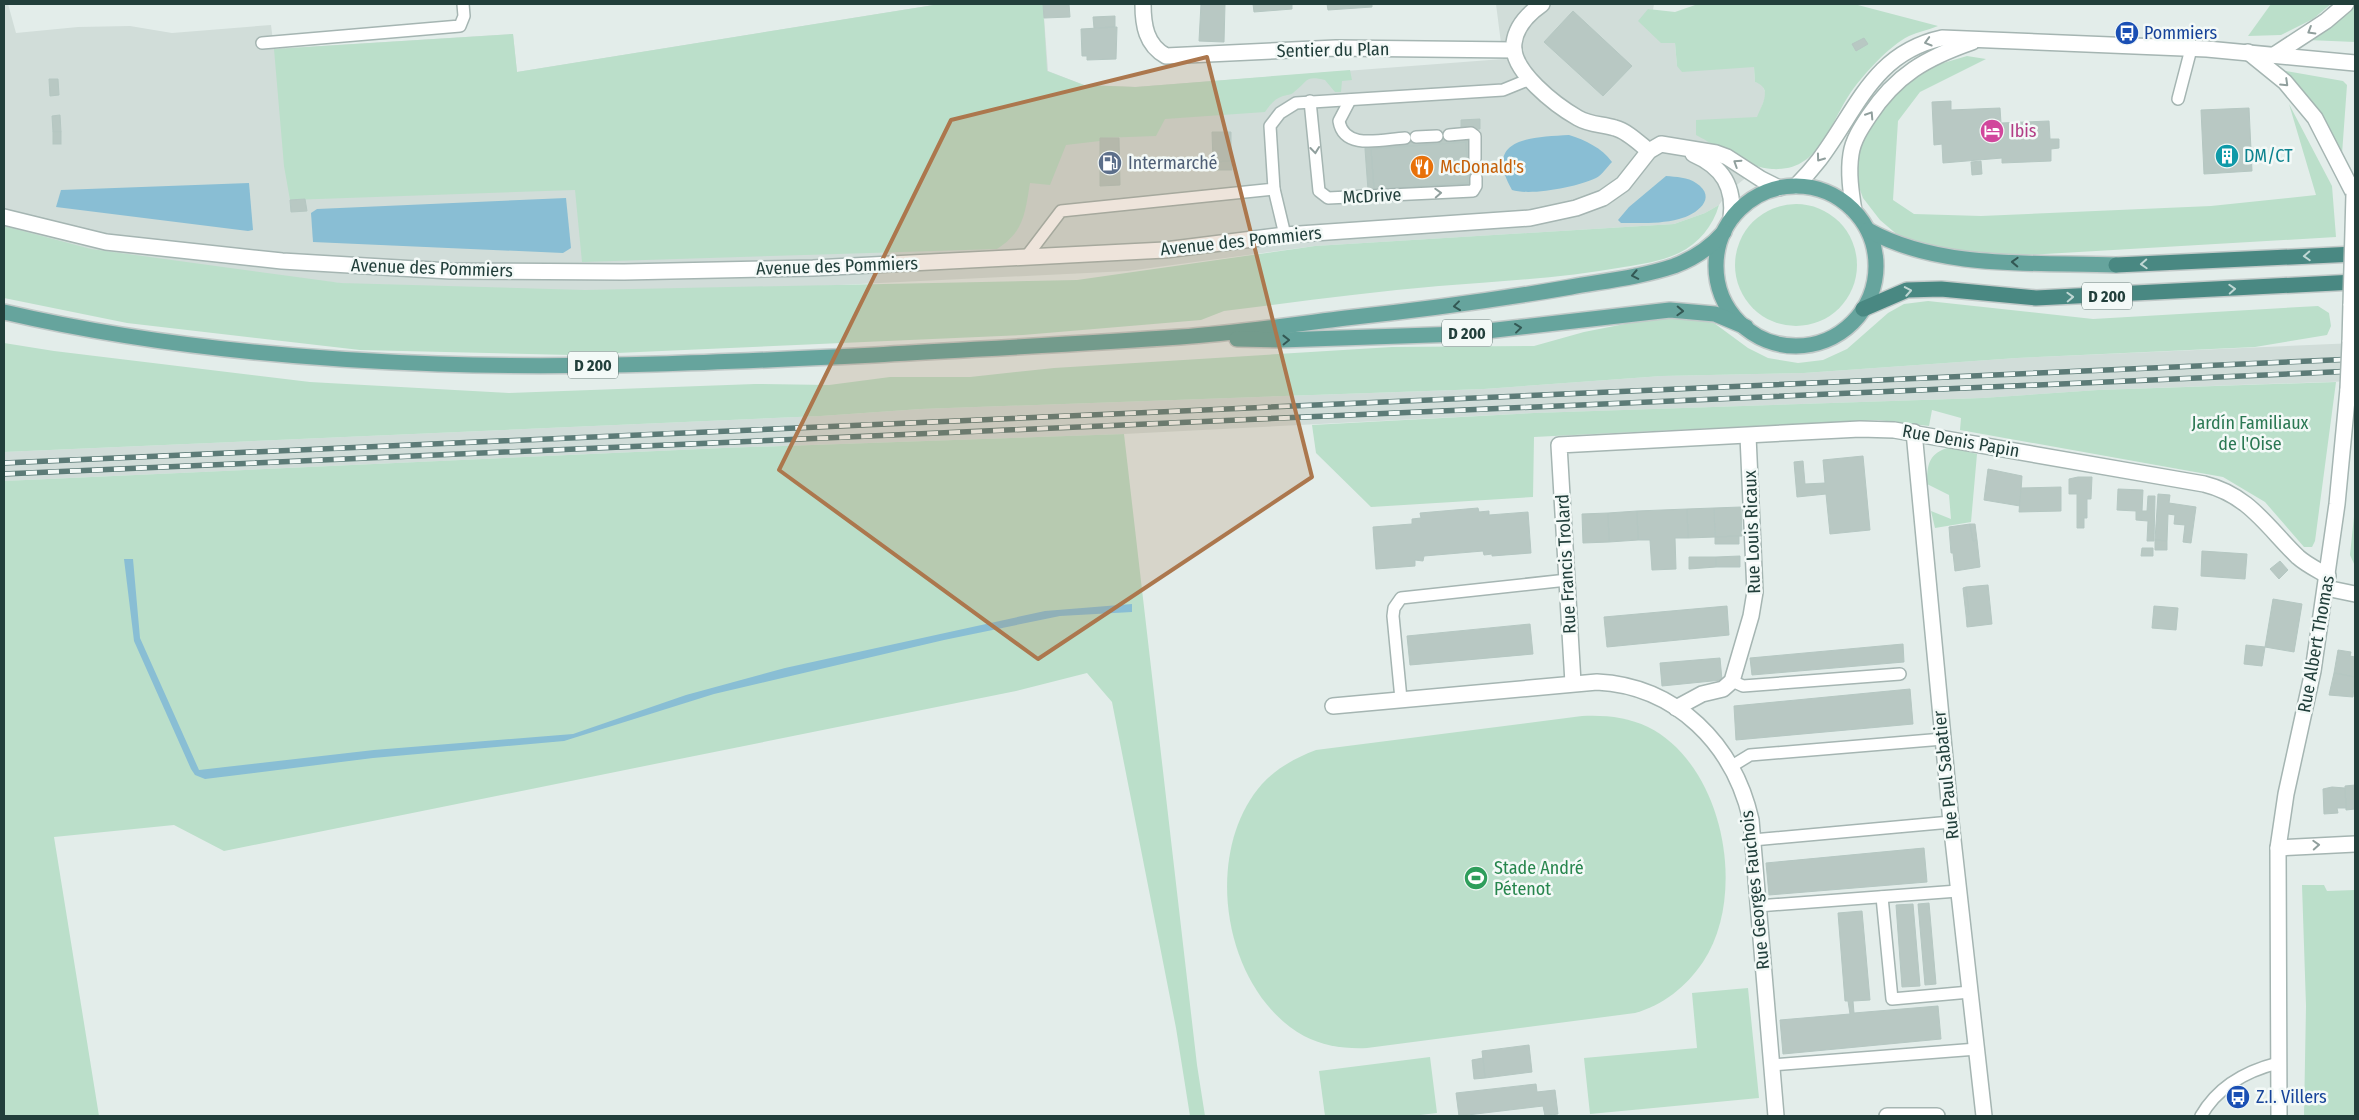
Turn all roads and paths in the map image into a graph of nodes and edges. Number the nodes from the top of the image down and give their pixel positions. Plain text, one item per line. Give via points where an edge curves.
1 (463, 4) edge
2 (1143, 4) edge
3 (1542, 4) edge
4 (2346, 4) edge
5 (1976, 41) junction
6 (262, 43) dead end
7 (2191, 49) junction
8 (1514, 50) junction
9 (2248, 52) junction
10 (2274, 55) junction
11 (2355, 63) edge
12 (1530, 79) junction
13 (2178, 98) dead end
14 (1350, 100) junction
15 (1310, 101) junction
16 (1676, 147) junction
17 (1650, 150) junction
18 (1475, 159) dead end
19 (2355, 170) edge
20 (1476, 178) dead end
21 (1796, 186) junction
22 (1779, 188) junction
23 (1274, 189) junction
24 (2354, 194) junction
25 (1854, 211) junction
26 (4, 217) edge
27 (1727, 226) junction
28 (1868, 230) junction
29 (1285, 235) junction
30 (2355, 254) edge
31 (1026, 257) junction
32 (2116, 265) joint
33 (2355, 282) edge
34 (1863, 309) junction
35 (4, 312) edge
36 (1746, 327) junction
37 (1185, 337) junction
38 (1914, 432) junction
39 (1748, 436) junction
40 (1559, 445) joint
41 (1567, 580) junction
42 (2327, 582) junction
43 (2355, 594) edge
44 (1900, 674) dead end
45 (1732, 681) junction
46 (1573, 683) junction
47 (1401, 699) junction
48 (1333, 706) dead end
49 (1676, 708) junction
50 (1943, 739) junction
51 (1732, 766) junction
52 (1951, 822) junction
53 (1753, 840) junction
54 (2355, 844) edge
55 (2278, 848) junction
56 (1958, 891) junction
57 (1882, 897) junction
58 (1758, 906) junction
59 (1970, 992) junction
60 (1977, 1049) junction
61 (2278, 1063) junction
62 (1772, 1065) junction
63 (1776, 1116) edge
64 (1887, 1116) edge
65 (1937, 1116) edge
66 (1984, 1116) edge
67 (2201, 1116) edge
68 (2279, 1116) edge

1 - 6 lane via 464,16 460,26
2 - 8 street, Sentier du Plan via 1146,33 1154,48 1166,56 1336,48
3 - 8 street via 1519,27
4 -> 10 street
5 - 7 street
5 -> 21 street via 1953,38 1930,41 1910,49 1888,64 1869,83 1820,159
25 -> 5 street via 1850,176 1852,146 1880,99 1898,80 1920,65
7 - 9 street
7 - 13 lane
8 - 12 street
9 - 10 street
9 -> 24 street via 2285,82 2315,118
10 - 11 street
12 - 14 lane via 1503,90
12 - 17 street via 1578,118 1593,125 1616,128
14 - 15 lane
14 - 18 lane via 1339,121 1344,134 1352,139 1471,133 1475,136
15 -> 20 lane, McDrive via 1319,191 1328,198 1473,191
15 - 23 lane via 1287,107 1270,126
16 - 17 street via 1660,144
22 -> 16 street via 1727,157
16 - 27 street via 1720,170 1732,200
17 - 29 street, Avenue des Pommiers via 1613,192 1590,204 1562,212 1510,219
19 - 24 street, Rue Albert Thomas
21 - 22 main road
21 - 25 main road via 1828,192
22 - 27 main road via 1752,199
23 - 29 lane
23 - 31 lane via 1061,211
24 - 42 street, Rue Albert Thomas, bridge via 2348,389
25 - 28 main road
26 - 31 street, Avenue des Pommiers via 139,247 282,261 450,271 814,268
27 - 36 main road via 1718,252 1718,283 1731,312
27 -> 37 main road, D 200 via 1716,241 1696,256 1644,274 1466,305
32 -> 28 main road, D 200 via 1952,258 1897,245
28 - 34 main road via 1876,270 1872,290
29 - 31 street, Avenue des Pommiers via 1165,250
30 -> 32 highway, D 200
34 -> 33 highway, D 200 via 1907,290 1941,289 2036,298
34 - 36 main road via 1842,331 1814,343 1778,343
35 - 37 main road, D 200 via 128,335 243,351 475,365 714,362
37 -> 36 main road, D 200 via 1280,340 1433,335 1486,332 1670,310 1715,314
38 - 39 street, Rue Denis Papin via 1860,429
38 - 42 street, Rue Denis Papin via 2223,489 2251,507
38 - 50 street, Rue Paul Sabatier
39 - 40 street, Rue Denis Papin
39 - 45 street, Rue Louis Ricaux via 1755,592 1752,616
40 - 41 street, Rue Francis Trolard
41 - 46 street, Rue Francis Trolard
41 - 47 lane via 1401,598 1392,616
42 - 43 street
42 - 55 street, Rue Albert Thomas via 2310,689
44 - 45 lane via 1743,686
45 - 49 street via 1723,689 1702,694
46 - 47 street, Rue Georges Fauchois
46 - 49 street, Rue Georges Fauchois via 1626,686
47 - 48 street, Rue Georges Fauchois
49 - 51 street, Rue Georges Fauchois via 1708,734
50 - 51 lane via 1750,755
50 - 52 street, Rue Paul Sabatier
51 - 53 street, Rue Georges Fauchois via 1744,791
52 - 53 lane
52 - 56 street, Rue Paul Sabatier
53 - 58 street, Rue Georges Fauchois
55 -> 54 street
55 - 61 street, Rue Albert Thomas
56 - 57 lane
56 - 59 street, Rue Paul Sabatier
57 - 58 lane
57 - 59 lane via 1892,999
58 - 62 street, Rue Georges Fauchois
59 - 60 street, Rue Paul Sabatier
60 - 62 lane
60 - 66 street, Rue Paul Sabatier
61 - 67 lane via 2254,1070 2230,1083 2212,1099
61 - 68 street, Rue Albert Thomas
62 - 63 street, Rue Georges Fauchois
64 - 65 street

